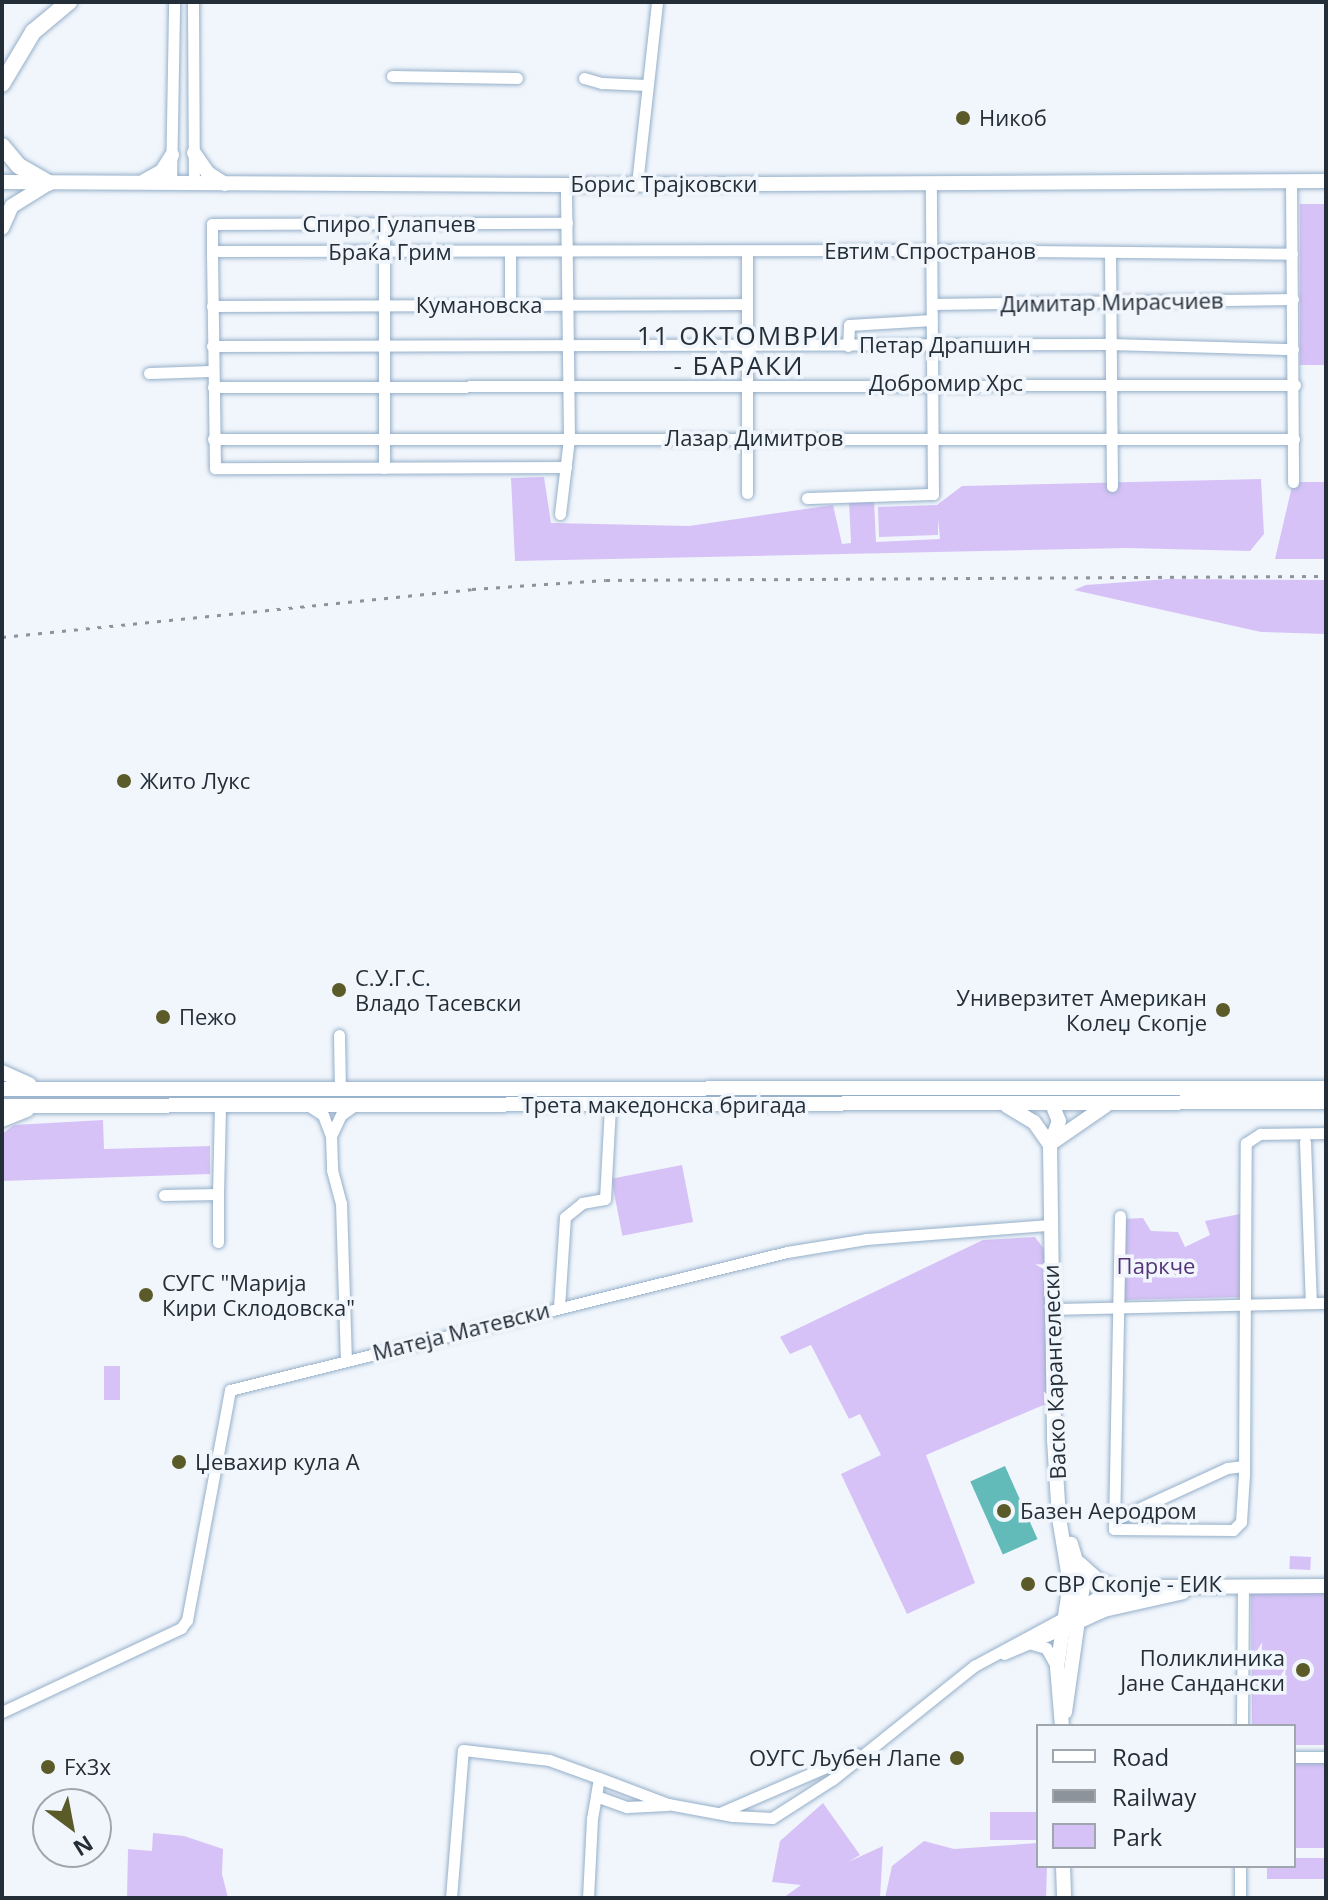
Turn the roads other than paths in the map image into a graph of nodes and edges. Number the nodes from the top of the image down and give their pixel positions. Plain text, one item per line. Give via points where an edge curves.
1 (69, 2) edge
2 (174, 2) edge
3 (193, 2) edge
4 (657, 2) edge
5 (392, 76) dead end
6 (517, 78) dead end
7 (584, 78) dead end
8 (2, 84) edge
9 (646, 85) junction
10 (2, 146) edge
11 (194, 153) junction
12 (172, 155) junction
13 (1291, 181) junction
14 (1326, 181) edge
15 (2, 182) edge
16 (142, 182) junction
17 (171, 182) junction
18 (49, 183) junction
19 (194, 183) junction
20 (931, 183) junction
21 (225, 184) junction
22 (637, 184) junction
23 (566, 185) junction
24 (567, 223) junction
25 (384, 224) junction
26 (2, 228) edge
27 (931, 250) junction
28 (212, 251) junction
29 (747, 251) junction
30 (384, 252) junction
31 (510, 252) junction
32 (567, 252) junction
33 (1110, 254) junction
34 (1292, 254) junction
35 (1293, 299) junction
36 (1110, 303) junction
37 (747, 304) junction
38 (932, 304) junction
39 (384, 305) junction
40 (510, 305) junction
41 (568, 305) junction
42 (212, 306) junction
43 (932, 320) junction
44 (1109, 344) junction
45 (568, 345) junction
46 (932, 345) junction
47 (212, 346) junction
48 (384, 346) junction
49 (848, 346) junction
50 (747, 347) junction
51 (1293, 349) junction
52 (212, 371) junction
53 (149, 373) dead end
54 (932, 383) junction
55 (1111, 384) junction
56 (569, 385) junction
57 (747, 385) junction
58 (1295, 385) junction
59 (384, 386) junction
60 (213, 387) junction
61 (748, 437) junction
62 (384, 438) junction
63 (569, 438) junction
64 (933, 438) junction
65 (213, 439) junction
66 (1112, 439) junction
67 (1294, 439) junction
68 (566, 467) junction
69 (384, 468) junction
70 (1293, 482) dead end
71 (1112, 486) dead end
72 (747, 493) dead end
73 (807, 498) dead end
74 (560, 514) dead end
75 (339, 1035) dead end
76 (2, 1072) edge
77 (1326, 1088) edge
78 (2, 1089) edge
79 (49, 1089) junction
80 (340, 1090) junction
81 (1052, 1096) junction
82 (1326, 1102) edge
83 (1006, 1105) junction
84 (1107, 1105) junction
85 (2, 1106) edge
86 (47, 1106) junction
87 (220, 1106) junction
88 (309, 1106) junction
89 (610, 1106) junction
90 (352, 1107) junction
91 (2, 1120) edge
92 (1326, 1133) edge
93 (331, 1136) junction
94 (1305, 1142) dead end
95 (1050, 1145) junction
96 (218, 1194) junction
97 (164, 1195) dead end
98 (1120, 1216) dead end
99 (1049, 1225) junction
100 (218, 1242) dead end
101 (1311, 1303) junction
102 (1326, 1303) edge
103 (1245, 1304) junction
104 (1118, 1306) junction
105 (559, 1307) junction
106 (1053, 1309) junction
107 (346, 1359) junction
108 (1244, 1466) junction
109 (1059, 1518) junction
110 (1114, 1524) junction
111 (1078, 1562) junction
112 (1326, 1575) edge
113 (1243, 1586) junction
114 (1326, 1586) edge
115 (1297, 1588) junction
116 (1191, 1589) junction
117 (1126, 1591) junction
118 (1072, 1618) junction
119 (1032, 1644) junction
120 (995, 1656) junction
121 (1057, 1667) junction
122 (2, 1712) edge
123 (1062, 1724) edge
124 (1062, 1724) edge
125 (1242, 1724) edge
126 (878, 1742) junction
127 (1296, 1757) edge
128 (1326, 1757) edge
129 (599, 1778) junction
130 (596, 1796) junction
131 (668, 1804) junction
132 (717, 1813) junction
133 (1063, 1868) edge
134 (1240, 1868) edge
135 (451, 1898) edge
136 (588, 1898) edge
137 (1064, 1898) edge
138 (1240, 1898) edge

1 - 8 main road via 33,32
2 - 12 street
3 - 11 street
4 - 9 street
5 - 6 street
7 - 9 street
9 - 22 street
10 - 18 main road via 19,166
11 - 19 street
11 - 21 street via 208,173
12 - 16 street via 162,171
12 - 17 street
13 - 14 street, Борис Трајковски
13 - 20 street, Борис Трајковски
13 - 34 street
15 - 18 street, Борис Трајковски
16 - 17 street, Борис Трајковски
16 - 18 street, Борис Трајковски
17 - 19 street, Борис Трајковски
18 - 26 street via 12,206
19 - 21 street, Борис Трајковски
20 - 22 street, Борис Трајковски
20 - 27 street
21 - 23 street, Борис Трајковски
22 - 23 street, Борис Трајковски
23 - 24 street
24 - 25 street, Спиро Гулапчев
24 - 32 street
25 - 28 street, Спиро Гулапчев via 212,224
25 - 30 street
27 - 29 street, Евтим Спространов
27 - 33 street, Евтим Спространов
27 - 38 street
28 - 30 street, Браќа Грим
28 - 42 street
29 - 32 street, Евтим Спространов
29 - 37 street
30 - 31 street, Браќа Грим
30 - 39 street
31 - 32 street, Браќа Грим
31 - 40 street
32 - 41 street
33 - 34 street, Евтим Спространов
33 - 36 street
34 - 35 street
35 - 36 street, Димитар Мирасчиев
35 - 51 street
36 - 38 street, Димитар Мирасчиев
36 - 44 street
37 - 41 street, Кумановска
37 - 50 street
38 - 43 street
39 - 40 street, Кумановска
39 - 42 street, Кумановска
39 - 48 street
40 - 41 street, Кумановска
41 - 45 street
42 - 47 street
43 - 46 street
43 - 49 street via 849,325
44 - 46 street, Петар Драпшин
44 - 51 street, Петар Драпшин
44 - 55 street
45 - 48 street, Петар Драпшин
45 - 50 street, Петар Драпшин
45 - 56 street
46 - 49 street, Петар Драпшин
46 - 54 street
47 - 48 street, Петар Драпшин
47 - 52 street
48 - 59 street
49 - 50 street, Петар Драпшин
50 - 57 street
51 - 58 street
52 - 53 street
52 - 60 street
54 - 55 street, Добромир Хрс
54 - 57 street, Добромир Хрс
54 - 64 street
55 - 58 street, Добромир Хрс
55 - 66 street
56 - 57 street, Добромир Хрс
56 - 59 street, Добромир Хрс
56 - 63 street
57 - 61 street
58 - 67 street
59 - 60 street, Добромир Хрс
59 - 62 street
60 - 65 street
61 - 63 street, Лазар Димитров
61 - 64 street, Лазар Димитров
61 - 72 street
62 - 63 street, Лазар Димитров
62 - 65 street, Лазар Димитров
62 - 69 street
63 - 68 street
64 - 66 street, Лазар Димитров
64 - 73 street via 933,494
65 - 69 street via 215,468
66 - 67 street, Лазар Димитров
66 - 71 street
67 - 70 street
68 - 69 street
68 - 74 street
75 - 80 street
76 - 79 street
77 - 81 street, Трета македонска бригада
78 - 79 street, Трета македонска бригада
79 - 80 street, Трета македонска бригада
80 - 81 street, Трета македонска бригада
81 - 83 street, Трета македонска бригада
81 - 84 street, Трета македонска бригада
81 - 95 street via 1059,1121
82 - 84 street, Трета македонска бригада
83 - 89 street, Трета македонска бригада
83 - 95 street via 1034,1122
84 - 95 street
85 - 86 street, Трета македонска бригада
86 - 87 street, Трета македонска бригада
86 - 91 street
87 - 88 street, Трета македонска бригада
87 - 96 street
88 - 90 street, Трета македонска бригада
88 - 93 street via 323,1115
89 - 90 street, Трета македонска бригада
89 - 105 street via 605,1199 582,1203 565,1217
90 - 93 street via 341,1115
92 - 103 street via 1260,1134 1246,1143
93 - 107 street via 342,1219
94 - 101 street
95 - 99 street
96 - 97 street
96 - 100 street
98 - 104 street
99 - 105 street, Матеја Матевски via 825,1244
99 - 106 street, Васко Карангелески
101 - 102 street
101 - 103 street
103 - 104 street
103 - 108 street
104 - 106 street
104 - 110 street
105 - 107 street, Матеја Матевски
106 - 109 street, Васко Карангелески
107 - 122 street, Матеја Матевски via 230,1390 187,1620 181,1628
108 - 110 street via 1227,1468
108 - 110 street via 1241,1522 1233,1530
109 - 111 street, Васко Карангелески
109 - 118 street, Васко Карангелески
111 - 117 street via 1099,1581
111 - 118 street, Васко Карангелески via 1083,1585
112 - 115 street
113 - 115 street
113 - 116 street
113 - 125 street
114 - 115 street
116 - 117 street
116 - 118 street
117 - 118 street
118 - 119 street
118 - 120 street
118 - 121 street, Васко Карангелески
118 - 123 street, Васко Карангелески
119 - 120 street
119 - 121 street via 1046,1648
120 - 126 street via 974,1666
121 - 124 street, Васко Карангелески
126 - 132 street via 825,1770
126 - 132 street via 777,1816
127 - 128 street
129 - 130 street
129 - 131 street
129 - 135 street via 549,1760 463,1750
130 - 131 street via 627,1807
130 - 136 street
131 - 132 street
133 - 137 street
134 - 138 street

